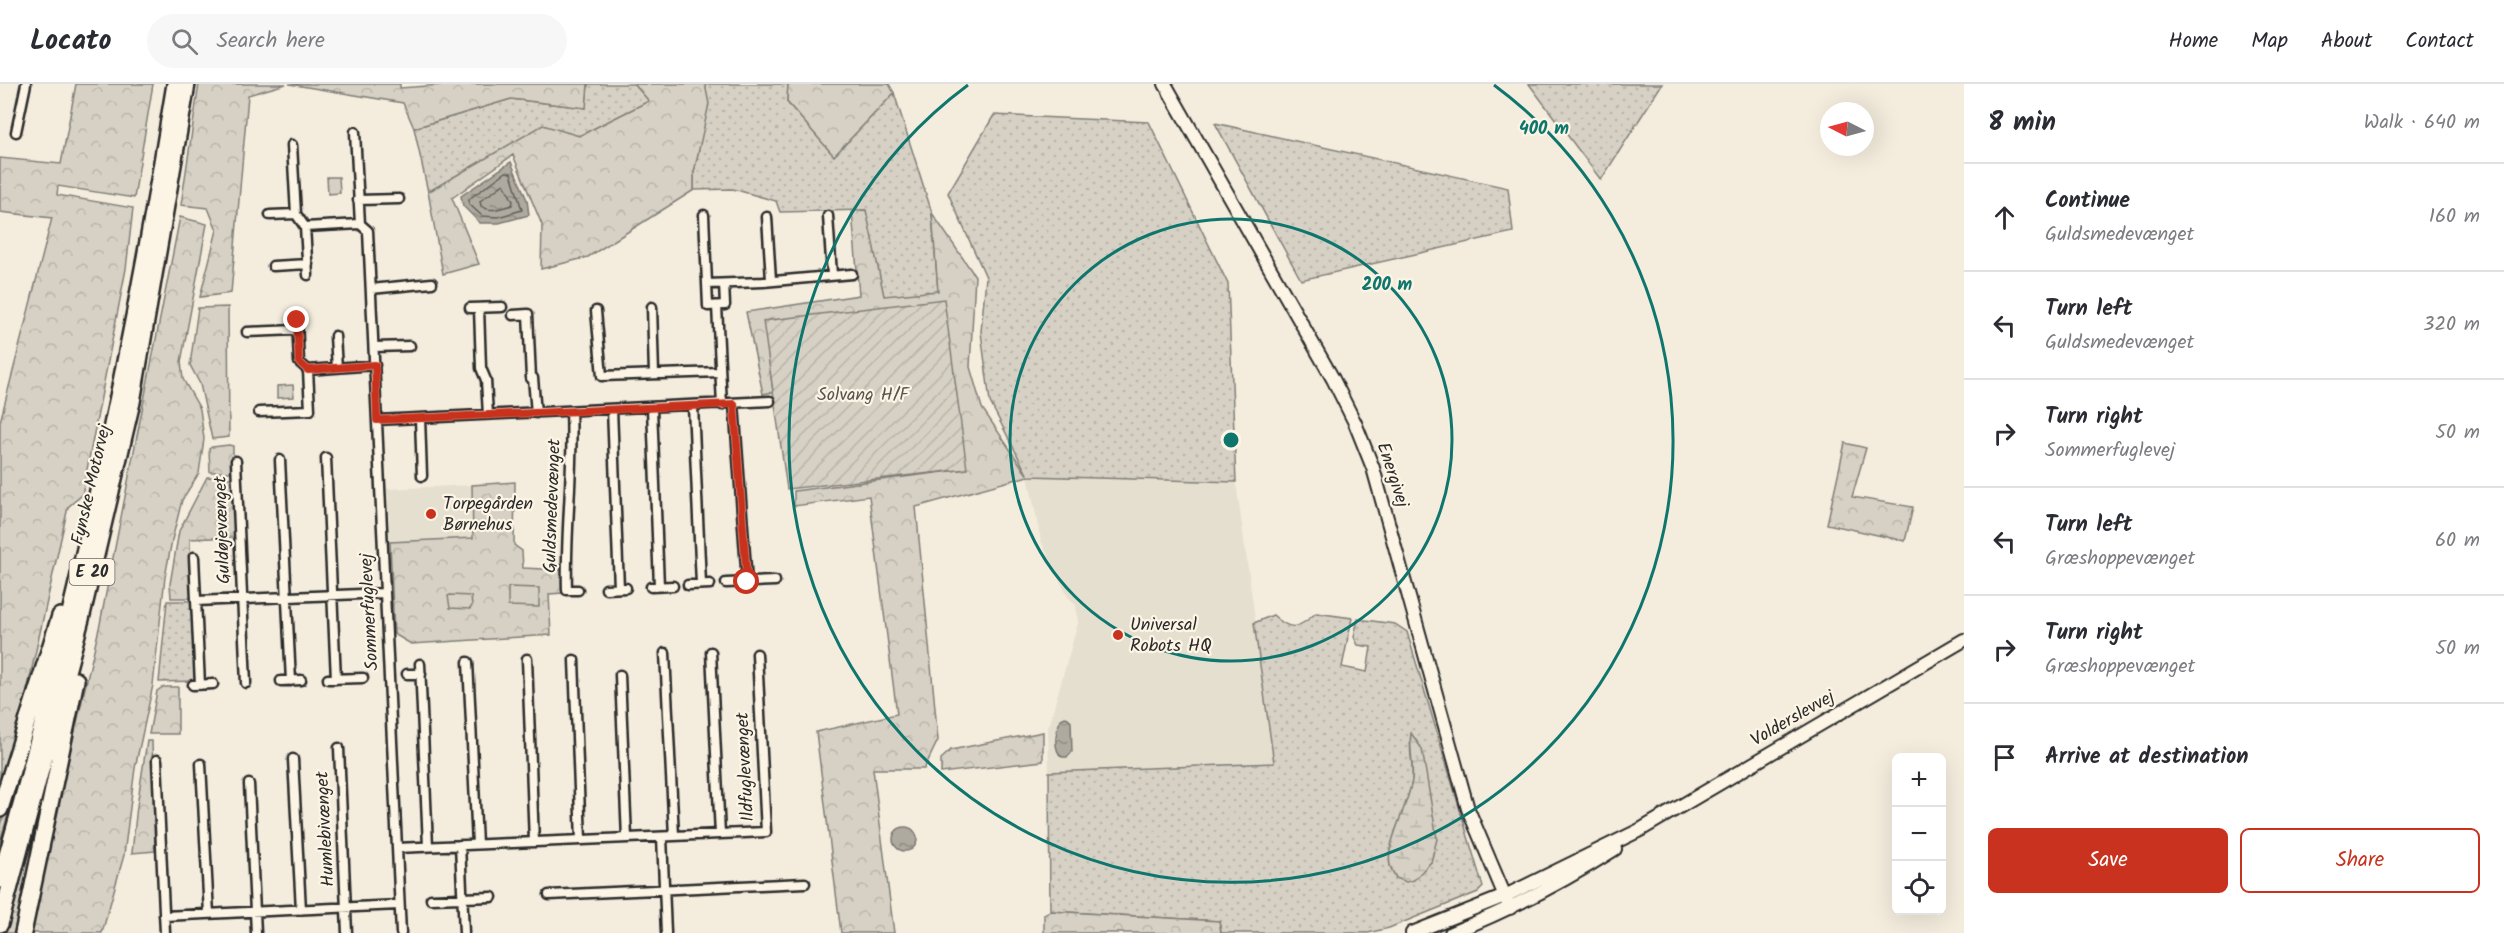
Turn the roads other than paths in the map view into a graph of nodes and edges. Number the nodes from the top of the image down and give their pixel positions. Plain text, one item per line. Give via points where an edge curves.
1 (26, 84) edge
2 (175, 84) edge
3 (187, 84) edge
4 (1165, 84) edge
5 (16, 132) dead end
6 (355, 132) dead end
7 (292, 145) dead end
8 (399, 199) dead end
9 (358, 200) junction
10 (296, 214) junction
11 (704, 215) dead end
12 (270, 216) dead end
13 (828, 216) dead end
14 (767, 217) dead end
15 (360, 224) junction
16 (305, 227) junction
17 (308, 264) junction
18 (273, 266) dead end
19 (852, 274) dead end
20 (308, 275) dead end
21 (832, 275) junction
22 (771, 280) junction
23 (432, 284) dead end
24 (707, 284) junction
25 (724, 284) junction
26 (371, 289) junction
27 (717, 306) junction
28 (502, 307) dead end
29 (652, 307) dead end
30 (596, 311) dead end
31 (513, 315) dead end
32 (297, 320) dead end
33 (297, 330) junction
34 (246, 332) dead end
35 (335, 336) dead end
36 (410, 346) dead end
37 (374, 347) junction
38 (375, 365) junction
39 (337, 368) junction
40 (308, 370) junction
41 (720, 372) junction
42 (654, 374) junction
43 (770, 401) dead end
44 (132, 402) junction
45 (734, 404) junction
46 (722, 405) junction
47 (693, 406) junction
48 (651, 408) junction
49 (612, 410) junction
50 (571, 411) junction
51 (259, 412) dead end
52 (536, 413) junction
53 (488, 415) junction
54 (420, 418) junction
55 (377, 420) junction
56 (108, 446) junction
57 (422, 455) junction
58 (410, 456) dead end
59 (326, 459) dead end
60 (280, 460) dead end
61 (236, 461) dead end
62 (422, 476) dead end
63 (194, 557) dead end
64 (775, 581) dead end
65 (747, 582) junction
66 (726, 583) dead end
67 (688, 585) dead end
68 (673, 586) dead end
69 (606, 589) dead end
70 (578, 590) dead end
71 (385, 592) junction
72 (332, 595) junction
73 (287, 597) junction
74 (242, 599) junction
75 (196, 601) junction
76 (1964, 640) edge
77 (711, 652) dead end
78 (665, 653) dead end
79 (758, 654) dead end
80 (526, 659) dead end
81 (574, 660) dead end
82 (468, 662) dead end
83 (420, 664) dead end
84 (458, 672) dead end
85 (468, 672) junction
86 (407, 674) dead end
87 (421, 674) junction
88 (620, 675) dead end
89 (363, 678) dead end
90 (301, 680) dead end
91 (246, 683) dead end
92 (213, 684) dead end
93 (339, 748) dead end
94 (293, 759) dead end
95 (157, 760) dead end
96 (201, 764) dead end
97 (249, 784) dead end
98 (0, 809) edge
99 (1640, 830) junction
100 (720, 834) junction
101 (674, 836) junction
102 (662, 837) junction
103 (627, 838) junction
104 (581, 840) junction
105 (534, 842) junction
106 (477, 844) junction
107 (460, 845) junction
108 (429, 846) junction
109 (397, 848) junction
110 (0, 879) edge
111 (805, 883) dead end
112 (664, 889) junction
113 (549, 895) dead end
114 (1505, 896) junction
115 (492, 897) dead end
116 (463, 898) junction
117 (431, 900) dead end
118 (399, 905) junction
119 (346, 908) junction
120 (1510, 909) junction
121 (301, 910) junction
122 (255, 912) junction
123 (209, 914) junction
124 (164, 916) junction
125 (0, 924) edge
126 (23, 933) edge
127 (165, 933) edge
128 (256, 933) edge
129 (347, 933) edge
130 (401, 933) edge
131 (464, 933) edge
132 (666, 933) edge
133 (1412, 933) edge
134 (1432, 933) edge
135 (1451, 933) edge

1 - 5 street
2 - 56 highway, Fynske Motorvej / E 20
3 - 44 highway, Fynske Motorvej / E 20
4 - 114 street, Energivej via 1355,423 1372,468 1468,809
6 - 9 street, Sommerfuglevej
7 - 10 street
8 - 9 street
9 - 15 street, Sommerfuglevej
10 - 12 street
10 - 16 street
11 - 24 street
13 - 21 street
14 - 22 street
15 - 16 street
15 - 26 street, Sommerfuglevej via 368,231
16 - 17 street
17 - 18 street
17 - 20 street
19 - 21 street
21 - 22 street
22 - 25 street
23 - 26 street
24 - 25 street
24 - 27 street via 708,306
25 - 27 street via 725,305
26 - 37 street, Sommerfuglevej
27 - 41 street
28 - 53 street via 474,308
29 - 42 street
30 - 42 street via 602,376
31 - 52 street via 528,314
32 - 33 street
33 - 34 street
33 - 40 street via 299,362
35 - 39 street
36 - 37 street
37 - 38 street, Sommerfuglevej
38 - 39 street
38 - 55 street, Sommerfuglevej
39 - 40 street
40 - 51 street via 310,410
41 - 42 street
41 - 46 street
43 - 45 street, Guldsmedevænget
44 - 125 highway, Fynske Motorvej / E 20 via 81,619
44 - 126 highway via 119,490
45 - 46 street, Guldsmedevænget
45 - 65 street
46 - 47 street, Guldsmedevænget
47 - 48 street, Guldsmedevænget
47 - 67 street via 705,584
48 - 49 street, Guldsmedevænget
48 - 68 street via 655,586
49 - 50 street, Guldsmedevænget
49 - 69 street via 623,588
50 - 52 street, Guldsmedevænget
50 - 70 street, Guldsmedevænget via 567,590
52 - 53 street, Guldsmedevænget
53 - 54 street, Guldsmedevænget
54 - 55 street, Guldsmedevænget
54 - 57 street
55 - 71 street, Sommerfuglevej
56 - 98 highway, E 20
56 - 110 highway, Fynske Motorvej / E 20 via 66,628
57 - 58 street
57 - 62 street
59 - 72 street
60 - 73 street
61 - 74 street, Guldøjevænget
63 - 75 street, Guldøjevænget
64 - 65 street
65 - 66 street
71 - 72 street, Guldøjevænget
71 - 109 street, Sommerfuglevej
72 - 73 street, Guldøjevænget
72 - 89 street via 332,679
73 - 74 street, Guldøjevænget
73 - 90 street via 286,681
74 - 75 street, Guldøjevænget
74 - 91 street, Guldøjevænget
75 - 92 street, Guldøjevænget via 197,685
76 - 99 street, Volderslevvej
77 - 100 street, Ildfuglevænget
78 - 101 street
79 - 100 street, Ildfuglevænget via 765,832
80 - 105 street
81 - 104 street
82 - 85 street
83 - 87 street
84 - 85 street
85 - 106 street
86 - 87 street
87 - 108 street
88 - 103 street
93 - 119 street, Humlebivænget
94 - 121 street, Humlebivænget
95 - 124 street
96 - 123 street
97 - 122 street
99 - 114 street, Volderslevvej
99 - 120 street, Volderslevvej via 1578,873
100 - 101 street, Ildfuglevænget
101 - 102 street, Ildfuglevænget
102 - 103 street, Ildfuglevænget
102 - 112 street
103 - 104 street, Ildfuglevænget
104 - 105 street, Ildfuglevænget
105 - 106 street, Ildfuglevænget
106 - 107 street, Ildfuglevænget
107 - 108 street, Ildfuglevænget
107 - 116 street
108 - 109 street, Ildfuglevænget
109 - 118 street, Sommerfuglevej
111 - 112 street
112 - 113 street
112 - 132 street
114 - 120 street, Energivej
114 - 133 street, Volderslevvej
114 - 134 street via 1492,910
115 - 116 street
116 - 117 street
116 - 131 street
118 - 119 street, Humlebivænget
118 - 130 street, Sommerfuglevej
119 - 121 street, Humlebivænget
119 - 129 street, Humlebivænget
120 - 135 street, Volderslevvej
121 - 122 street, Humlebivænget
122 - 123 street, Humlebivænget
122 - 128 street
123 - 124 street, Humlebivænget
124 - 127 street

